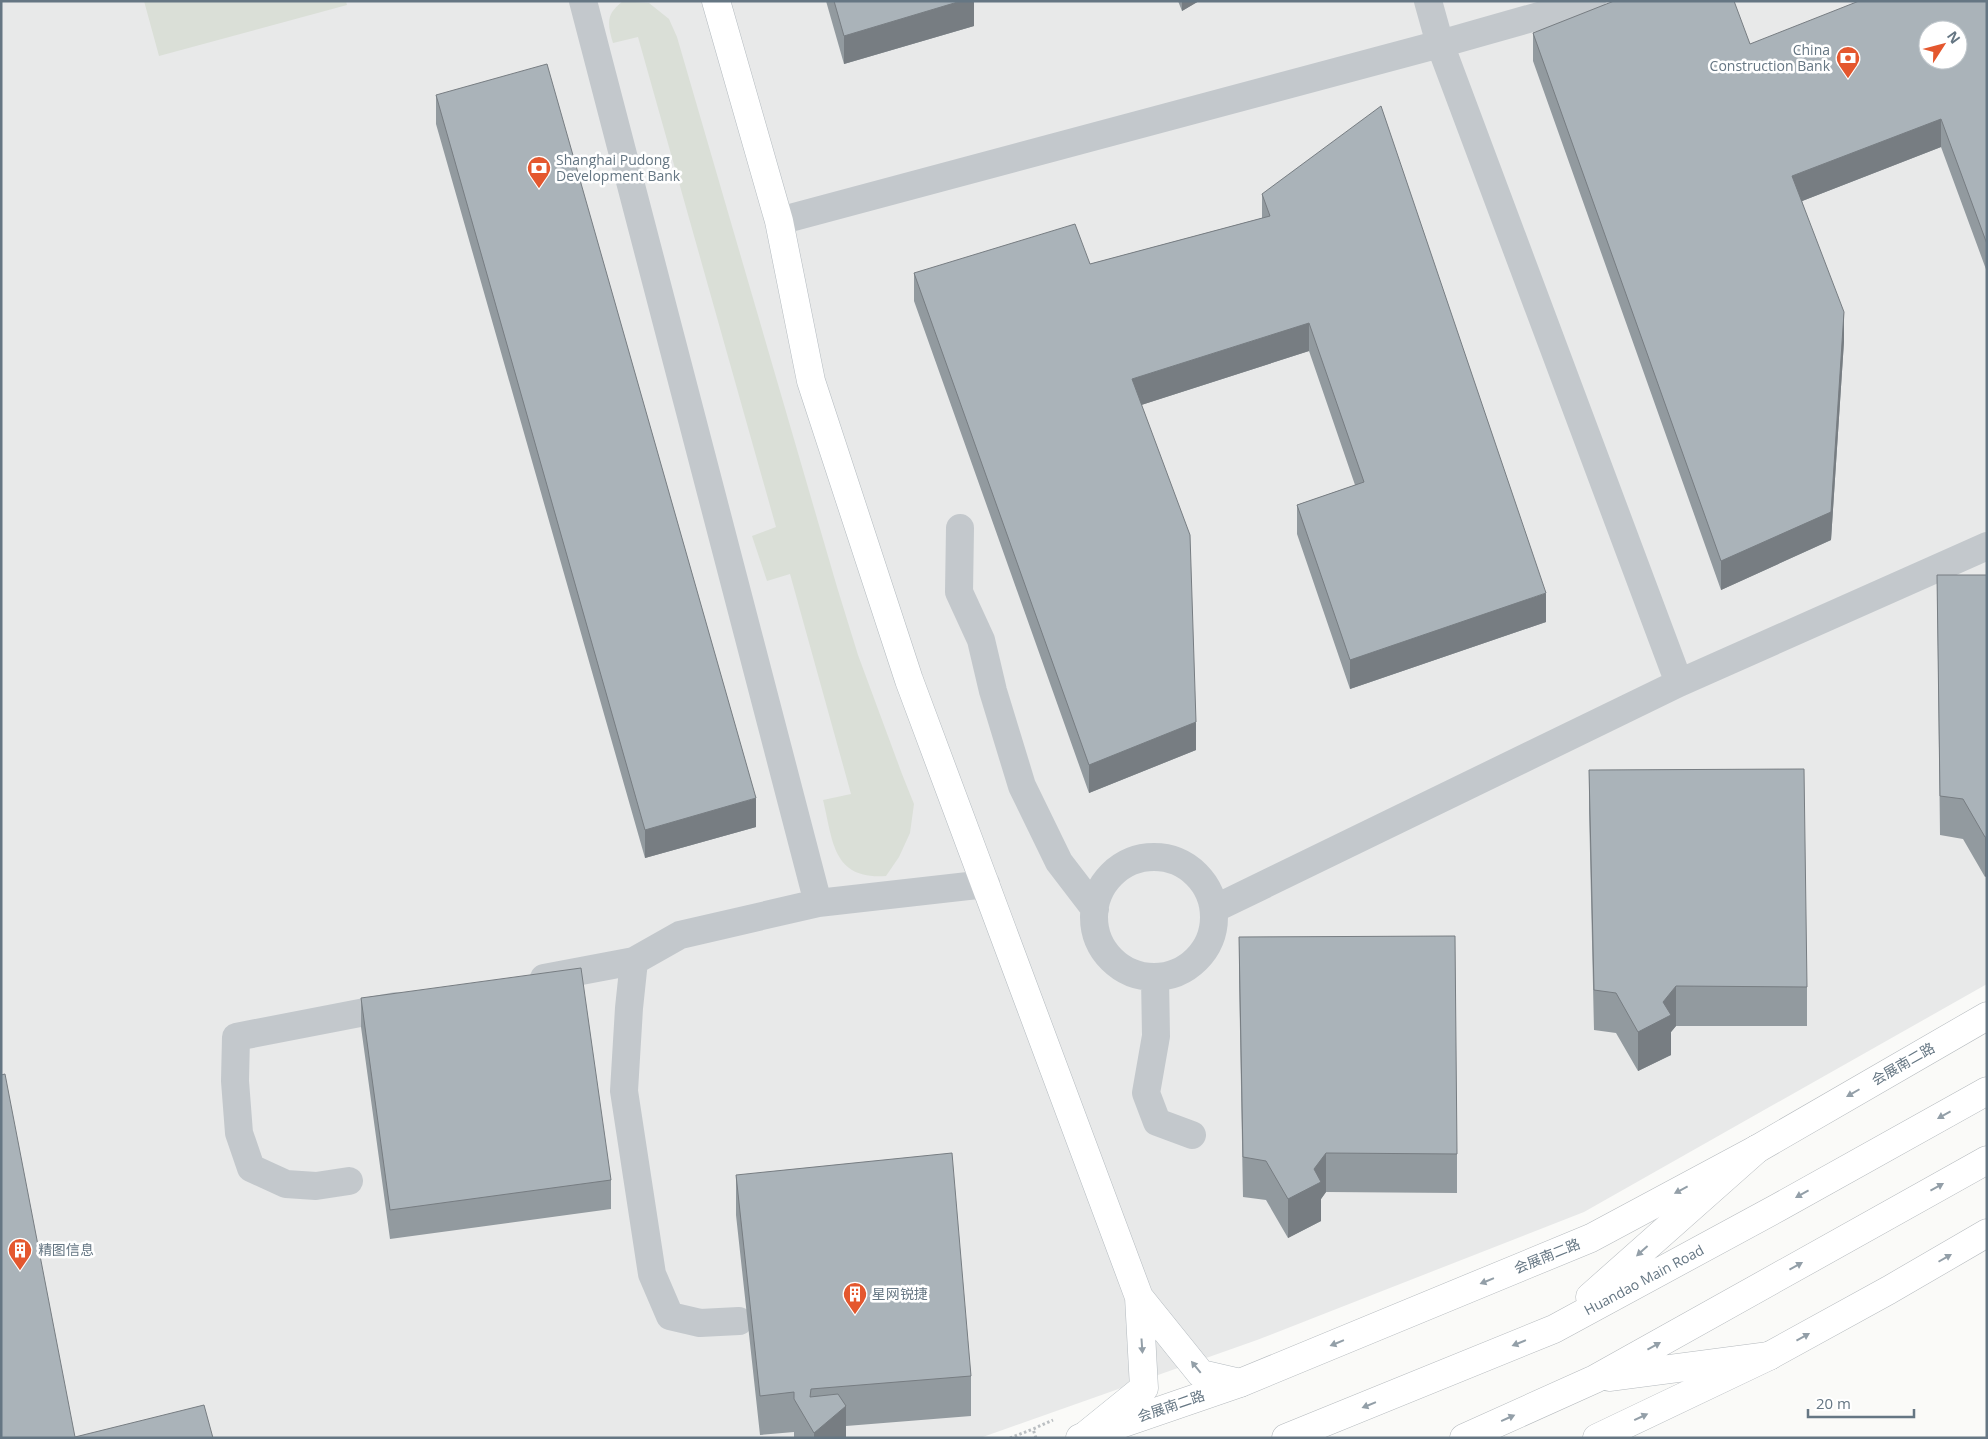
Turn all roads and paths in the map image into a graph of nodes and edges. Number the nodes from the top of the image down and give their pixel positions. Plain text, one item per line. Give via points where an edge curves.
1 (583, 1) edge
2 (716, 1) edge
3 (1428, 1) edge
4 (1592, 1) edge
5 (1440, 44) junction
6 (780, 220) junction
7 (960, 528) dead end
8 (1987, 546) edge
9 (1678, 682) junction
10 (986, 884) junction
11 (818, 903) junction
12 (1094, 909) junction
13 (1214, 909) junction
14 (634, 961) junction
15 (1155, 978) junction
16 (518, 984) edge
17 (421, 1002) edge
18 (1987, 1016) edge
19 (1987, 1091) edge
20 (1192, 1135) dead end
21 (1757, 1149) junction
22 (1987, 1160) edge
23 (349, 1181) dead end
24 (1987, 1233) edge
25 (1139, 1297) junction
26 (739, 1321) dead end
27 (1554, 1329) junction
28 (1769, 1356) junction
29 (1595, 1379) junction
30 (1240, 1383) junction
31 (1034, 1429) dead end
32 (1083, 1436) edge
33 (1010, 1438) edge
34 (1286, 1438) edge
35 (1464, 1438) edge
36 (1597, 1438) edge

1 - 11 street
2 - 6 main road
3 - 5 street
4 - 5 street
5 - 6 street
5 - 9 street
6 - 10 main road via 811,381 909,680
7 - 12 street via 959,592 981,640 1022,786 1059,862
8 - 9 street
9 - 13 street
10 - 11 street
10 - 25 main road
11 - 14 street via 680,935
12 - 13 street via 1108,879 1132,861 1154,857 1169,859 1189,868 1205,884
12 - 15 street via 1100,943 1112,960 1130,972
13 - 15 street via 1214,930 1209,944 1196,961 1175,974
14 - 16 street
14 - 26 street via 624,1091 652,1274 670,1316 700,1323
15 - 20 street via 1156,1036 1146,1093 1158,1122
17 - 23 street via 236,1037 239,1132 251,1168 286,1184 316,1186
18 -> 21 main road, 会展南二路
19 -> 27 main road, Huandao Main Road
21 -> 27 main road
21 -> 30 main road, 会展南二路 via 1591,1238
29 -> 22 main road
28 -> 24 main road
30 -> 25 main road via 1201,1374
25 -> 32 main road via 1144,1388
27 -> 34 main road, Huandao Main Road
28 - 29 main road
36 -> 28 main road
35 -> 29 main road
30 - 32 main road, 会展南二路
31 - 33 path

